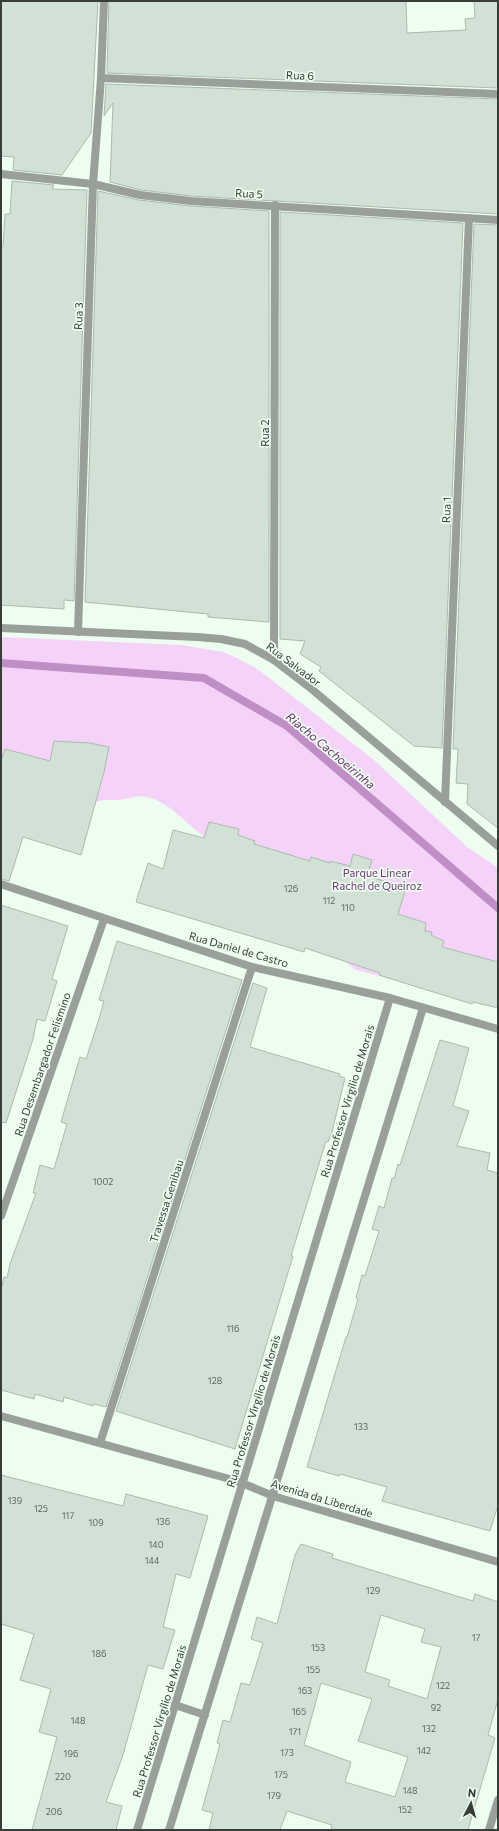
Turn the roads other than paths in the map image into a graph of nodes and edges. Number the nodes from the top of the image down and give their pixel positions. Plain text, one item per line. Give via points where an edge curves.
1 (104, 1) edge
2 (101, 78) junction
3 (498, 94) edge
4 (1, 174) edge
5 (93, 184) junction
6 (275, 206) junction
7 (469, 218) junction
8 (498, 220) edge
9 (1, 628) edge
10 (78, 632) junction
11 (274, 660) junction
12 (445, 802) junction
13 (498, 846) edge
14 (1, 884) edge
15 (104, 919) junction
16 (252, 967) junction
17 (390, 998) junction
18 (423, 1008) junction
19 (498, 1029) edge
20 (1, 1216) edge
21 (1, 1416) edge
22 (100, 1443) junction
23 (242, 1482) junction
24 (273, 1496) junction
25 (498, 1562) edge
26 (175, 1705) junction
27 (205, 1715) junction
28 (498, 1800) edge
29 (137, 1830) edge
30 (169, 1830) edge
31 (489, 1830) edge

1 - 2 street, Rua 3
2 - 3 street, Rua 6
2 - 5 street, Rua 3
4 - 5 street, Rua 5
5 - 6 street, Rua 5 via 140,195
5 - 10 street, Rua 3
6 - 7 street, Rua 5
6 - 11 street, Rua 2
7 - 8 street, Rua 5
7 - 12 street, Rua 1
9 - 10 street, Rua Salvador
10 - 11 street, Rua Salvador via 221,639 245,644
11 - 12 street, Rua Salvador
12 - 13 street, Rua Salvador
14 - 15 street, Rua Daniel de Castro
15 - 16 street, Rua Daniel de Castro
15 - 20 street, Rua Desembargador Felismino
16 - 17 street, Rua Daniel de Castro
16 - 22 street, Travessa Genibau
17 - 18 street, Rua Daniel de Castro
17 - 23 street, Rua Professor Virgílio de Morais
18 - 19 street, Rua Daniel de Castro
18 - 24 street
21 - 22 street, Avenida da Liberdade
22 - 23 street, Avenida da Liberdade
23 - 24 street, Avenida da Liberdade
23 - 26 street, Rua Professor Virgílio de Morais
24 - 25 street, Avenida da Liberdade
24 - 27 street
26 - 27 street
26 - 29 street, Rua Professor Virgílio de Morais
27 - 30 street
28 - 31 street

